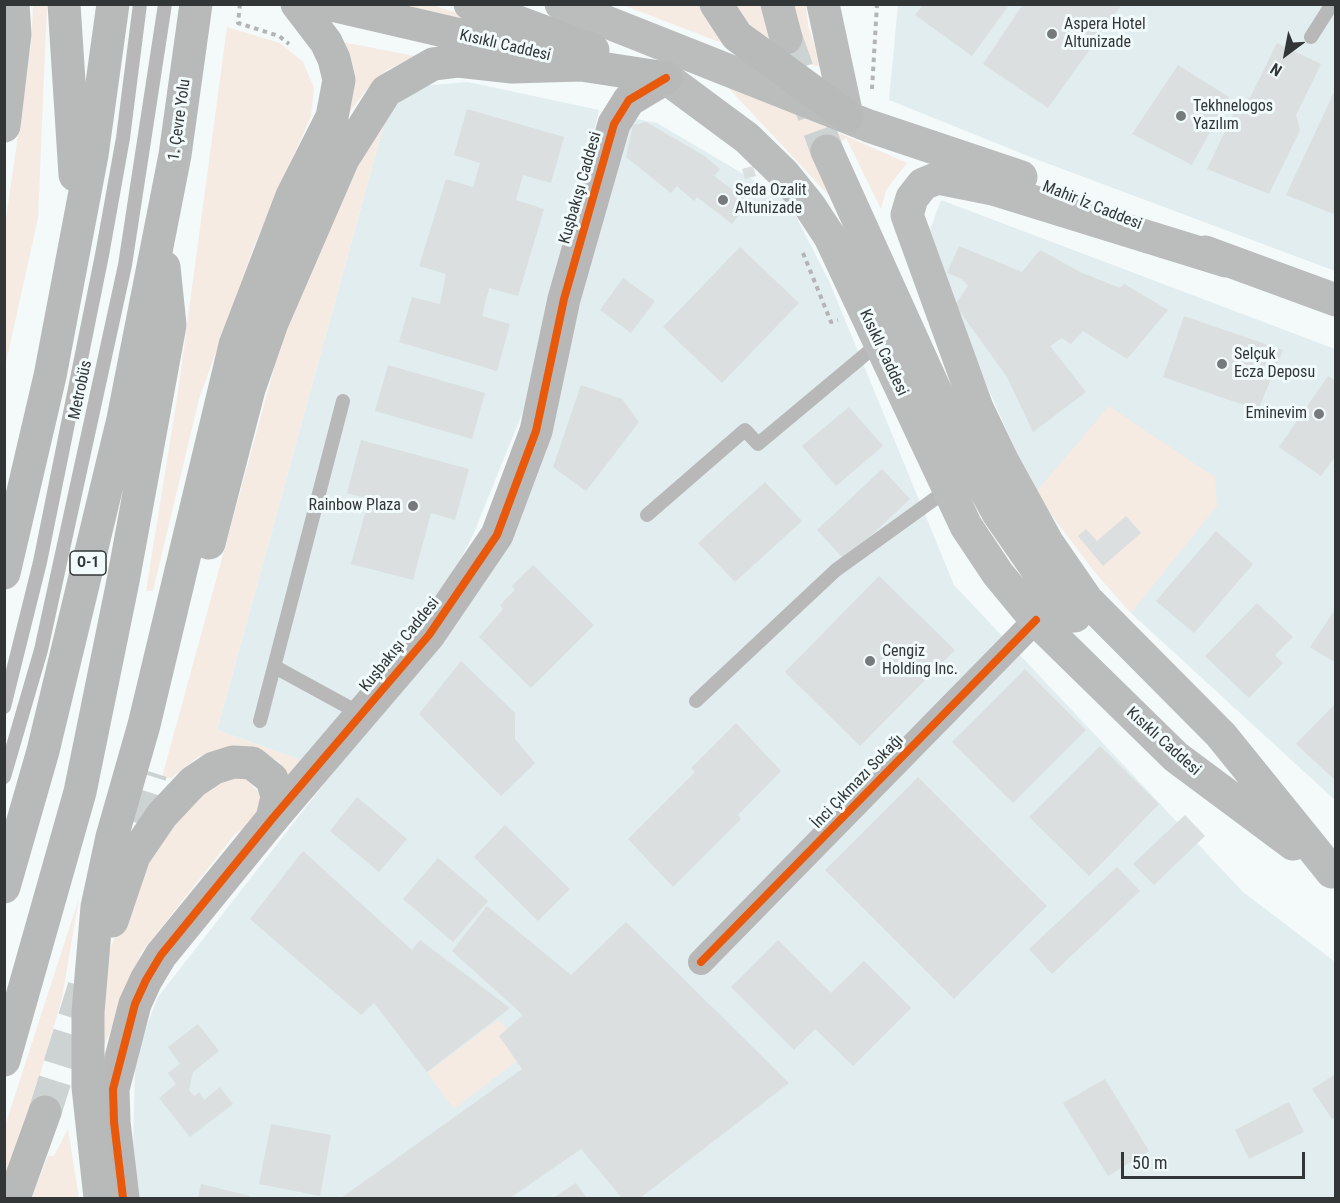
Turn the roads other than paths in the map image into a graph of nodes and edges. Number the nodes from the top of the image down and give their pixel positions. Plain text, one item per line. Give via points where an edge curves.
1 (64, 4) edge
2 (113, 4) edge
3 (140, 4) edge
4 (165, 4) edge
5 (196, 4) edge
6 (297, 4) edge
7 (327, 4) edge
8 (470, 4) edge
9 (561, 4) edge
10 (716, 4) edge
11 (777, 4) edge
12 (823, 4) edge
13 (1332, 4) edge
14 (11, 31) edge
15 (1311, 37) dead end
16 (786, 38) tunnel mouth
17 (581, 65) junction
18 (666, 78) junction
19 (858, 121) junction
20 (4, 126) edge
21 (827, 151) tunnel mouth
22 (78, 228) junction
23 (160, 235) junction
24 (1226, 261) junction
25 (1335, 300) edge
26 (879, 343) junction
27 (343, 402) dead end
28 (947, 490) junction
29 (647, 515) dead end
30 (4, 573) edge
31 (1036, 620) junction
32 (274, 667) junction
33 (696, 701) dead end
34 (4, 707) edge
35 (362, 714) junction
36 (260, 721) dead end
37 (151, 772) tunnel mouth
38 (4, 777) edge
39 (272, 819) junction
40 (1334, 874) edge
41 (4, 887) edge
42 (700, 963) dead end
43 (88, 1012) junction
44 (4, 1060) edge
45 (45, 1112) tunnel mouth
46 (14, 1198) edge
47 (100, 1198) edge
48 (123, 1198) edge

1 - 22 highway
2 - 22 highway
3 - 34 lane, Metrobüs via 123,138 102,255 40,562
4 - 38 lane, Metrobüs via 125,265 41,650
5 - 23 highway, 1. Çevre Yolu / O-1
6 - 43 highway via 334,59 339,80 332,117 292,196 235,345 96,907
7 - 17 highway, Kısıklı Caddesi
8 - 18 highway
9 - 19 main road
10 - 19 highway via 737,36
11 - 16 main road
12 - 19 main road
13 - 15 lane
14 - 20 highway
17 - 18 highway, Kısıklı Caddesi
17 - 37 highway via 433,64 386,91 369,114 343,159 296,261 249,389
18 - 26 main road, Kısıklı Caddesi via 747,138 809,205 830,237
18 - 35 street, Kuşbakışı Caddesi via 629,100 614,124 564,299 536,431 497,535 429,635
19 - 24 main road, Mahir İz Caddesi via 1030,180
21 - 40 main road via 955,434 998,513 1043,578 1087,631
22 - 30 highway via 51,376
23 - 41 highway, O-1 via 123,419 43,751
23 - 44 highway via 170,325 159,397 80,792
24 - 25 main road, Mahir İz Caddesi
24 - 40 main road via 993,189 938,178 923,184 912,198 907,215 977,408 1047,542 1087,600 1221,735
26 - 28 main road, Kısıklı Caddesi
26 - 29 lane via 758,444 745,430
27 - 32 lane
28 - 31 main road, Kısıklı Caddesi via 992,564
28 - 33 lane via 836,570
31 - 40 main road, Kısıklı Caddesi via 1176,757
31 - 42 street, İnci Çıkmazı Sokağı
32 - 35 lane
32 - 36 lane
35 - 39 street, Kuşbakışı Caddesi
39 - 43 highway via 277,797 272,780 252,763 233,762 214,768 194,782 162,815 134,856 105,943
39 - 48 street, Kuşbakışı Caddesi via 161,955 135,1004 113,1089
43 - 47 highway via 88,1087
45 - 46 highway

